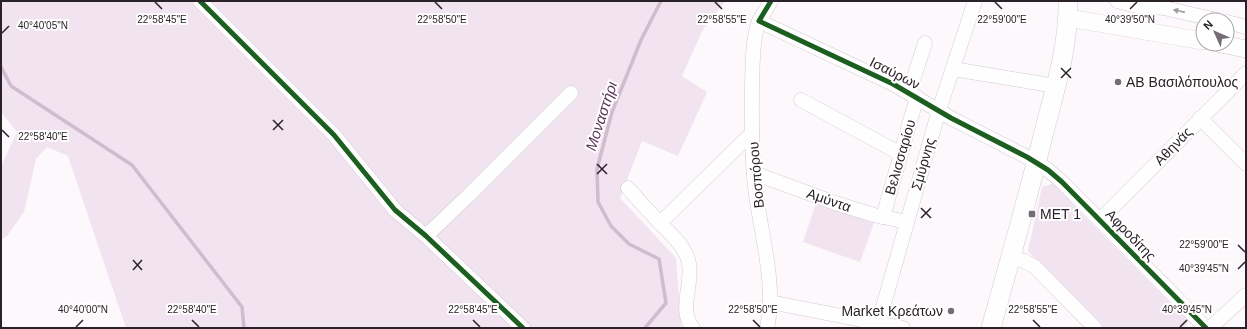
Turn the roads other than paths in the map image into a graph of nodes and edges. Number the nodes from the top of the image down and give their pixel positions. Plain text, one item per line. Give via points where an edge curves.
1 (200, 1) edge
2 (772, 1) edge
3 (975, 1) edge
4 (1117, 1) edge
5 (1069, 9) edge
6 (1195, 15) edge
7 (759, 21) junction
8 (1235, 24) edge
9 (1246, 27) edge
10 (1195, 38) edge
11 (925, 43) dead end
12 (1235, 47) edge
13 (1246, 49) edge
14 (953, 69) junction
15 (1246, 73) edge
16 (1056, 86) junction
17 (571, 93) dead end
18 (913, 95) junction
19 (800, 100) dead end
20 (939, 110) junction
21 (1200, 118) junction
22 (752, 133) junction
23 (901, 154) junction
24 (1036, 163) junction
25 (1246, 164) edge
26 (754, 173) junction
27 (628, 188) dead end
28 (882, 217) junction
29 (1100, 220) junction
30 (907, 222) junction
31 (660, 223) junction
32 (426, 236) junction
33 (1010, 257) junction
34 (1246, 295) edge
35 (770, 302) junction
36 (877, 325) edge
37 (523, 328) edge
38 (693, 328) edge
39 (767, 328) edge
40 (903, 328) edge
41 (991, 328) edge
42 (1096, 328) edge
43 (1206, 328) edge
44 (1210, 328) edge

1 - 32 street via 334,136 392,206
2 - 7 street
3 - 14 street, Σμύρνης
6 -> 4 street
5 - 10 street
5 - 16 main road
7 - 18 street, Ισαύρων
7 - 22 street, Βοσπόρου via 754,42
8 - 9 street
11 - 18 street, Βελισσαρίου
12 - 13 street
14 - 16 street
14 - 20 street, Σμύρνης
15 - 21 street, Αθηνάς
16 - 24 main road
17 - 32 street
18 - 20 street, Ισαύρων
18 - 23 street, Βελισσαρίου
19 - 23 street
20 - 24 street, Ισαύρων
20 - 30 street, Σμύρνης
21 - 25 street
21 - 29 street, Αθηνάς
22 - 26 street, Βοσπόρου
22 - 31 street
23 - 28 street, Βελισσαρίου
24 - 29 street, Αφροδίτης via 1056,176
24 - 33 main road
26 - 28 street, Αμύντα
26 - 35 street, Βοσπόρου
27 - 31 street
28 - 30 street, Αμύντα
29 - 43 street, Αφροδίτης
30 - 36 street, Σμύρνης
31 - 38 street via 683,247 689,261 686,312
32 - 37 street
33 - 41 main road
33 - 42 street via 1035,267
34 - 44 street
35 - 36 street
35 - 39 street, Βοσπόρου
36 - 40 street

